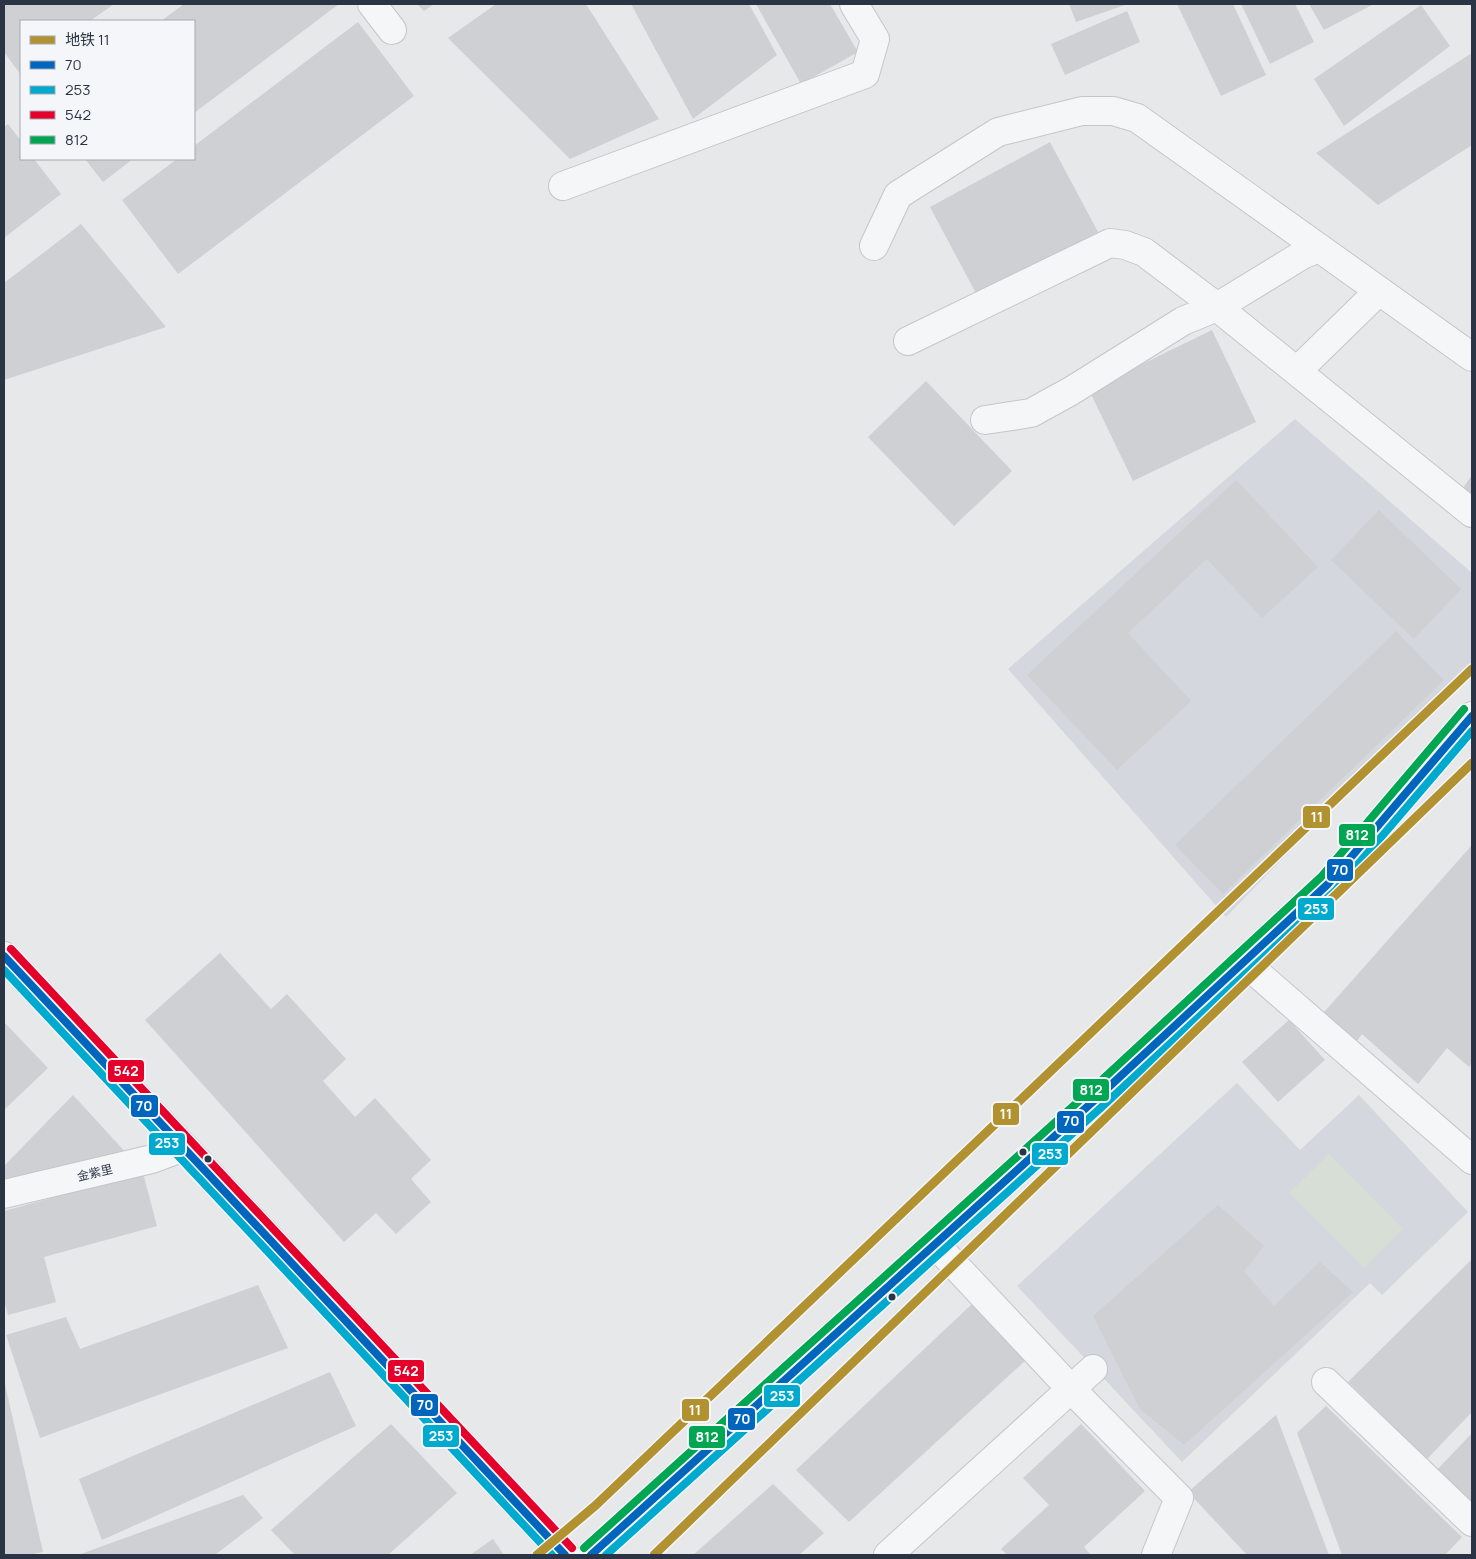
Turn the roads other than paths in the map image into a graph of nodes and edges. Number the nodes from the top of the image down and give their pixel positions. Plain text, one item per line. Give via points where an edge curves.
1 (372, 4) edge
2 (854, 4) edge
3 (392, 30) dead end
4 (563, 186) dead end
5 (874, 246) dead end
6 (1319, 248) junction
7 (1379, 291) junction
8 (1217, 307) junction
9 (908, 341) dead end
10 (1472, 357) edge
11 (1297, 371) junction
12 (985, 420) dead end
13 (1472, 513) edge
14 (1472, 716) edge
15 (4, 956) edge
16 (1244, 962) junction
17 (184, 1147) junction
18 (1472, 1160) edge
19 (4, 1194) edge
20 (935, 1244) junction
21 (1093, 1369) dead end
22 (1326, 1382) dead end
23 (1071, 1389) junction
24 (1472, 1522) edge
25 (564, 1555) edge
26 (591, 1555) edge
27 (888, 1555) edge
28 (1156, 1555) edge

1 - 3 street
2 - 4 street via 875,39 865,74
5 - 6 street via 898,195 998,132 1082,111 1113,111 1137,118
6 - 7 street
6 - 8 street
7 - 10 street
7 - 11 street
8 - 9 street via 1144,252 1110,243
8 - 11 street
8 - 12 street via 1184,321 1031,413
11 - 13 street
14 - 16 street via 1328,884
15 - 17 street
16 - 18 street
16 - 20 street
17 - 19 street, 金紫里 via 152,1159
17 - 25 street
20 - 23 street
20 - 26 street
21 - 23 street
22 - 24 street
23 - 27 street
23 - 28 street via 1179,1498

